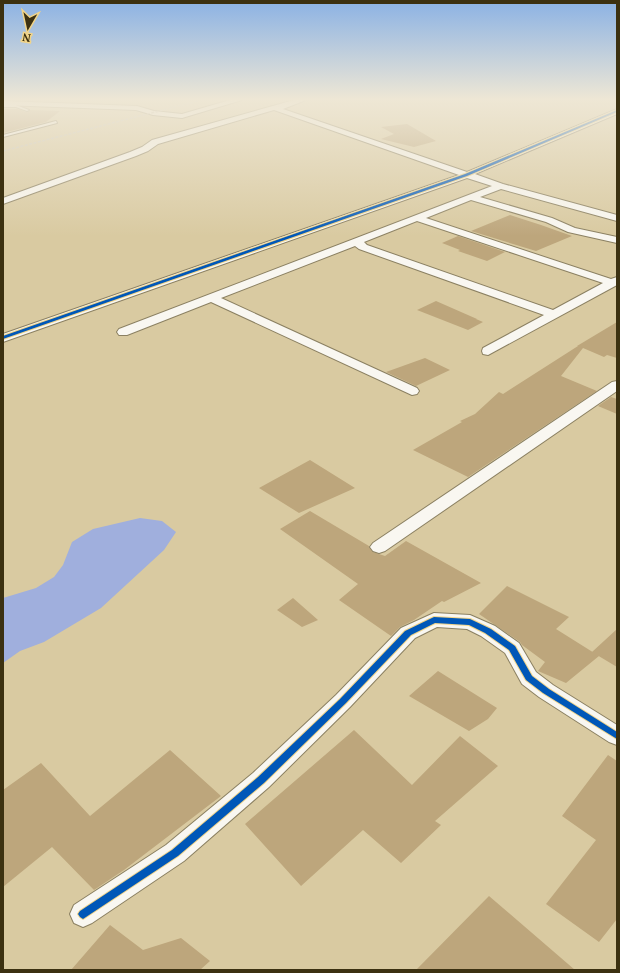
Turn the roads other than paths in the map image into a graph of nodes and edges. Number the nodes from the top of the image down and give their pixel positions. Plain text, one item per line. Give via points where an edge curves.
1 (150, 145) edge
2 (381, 145) edge
3 (536, 145) edge
4 (466, 175) junction
5 (500, 186) junction
6 (470, 197) junction
7 (3, 201) edge
8 (417, 218) junction
9 (617, 218) edge
10 (617, 240) edge
11 (357, 242) junction
12 (615, 281) edge
13 (211, 298) junction
14 (555, 315) junction
15 (123, 332) dead end
16 (3, 338) edge
17 (488, 351) dead end
18 (617, 385) edge
19 (412, 391) dead end
20 (379, 547) dead end
21 (617, 736) edge
22 (83, 914) dead end

1 - 7 street
2 - 4 street
3 - 4 street
4 - 5 street
4 - 16 street
5 - 6 street
5 - 9 street
6 - 8 street
6 - 10 street via 549,220 572,230
8 - 11 street
8 - 12 street
11 - 13 street
11 - 14 street via 363,247
12 - 14 street
13 - 15 street
13 - 19 street
14 - 17 street
18 - 20 street
21 - 22 street via 529,678 512,648 488,631 470,622 434,620 408,633 343,701 261,780 175,853

